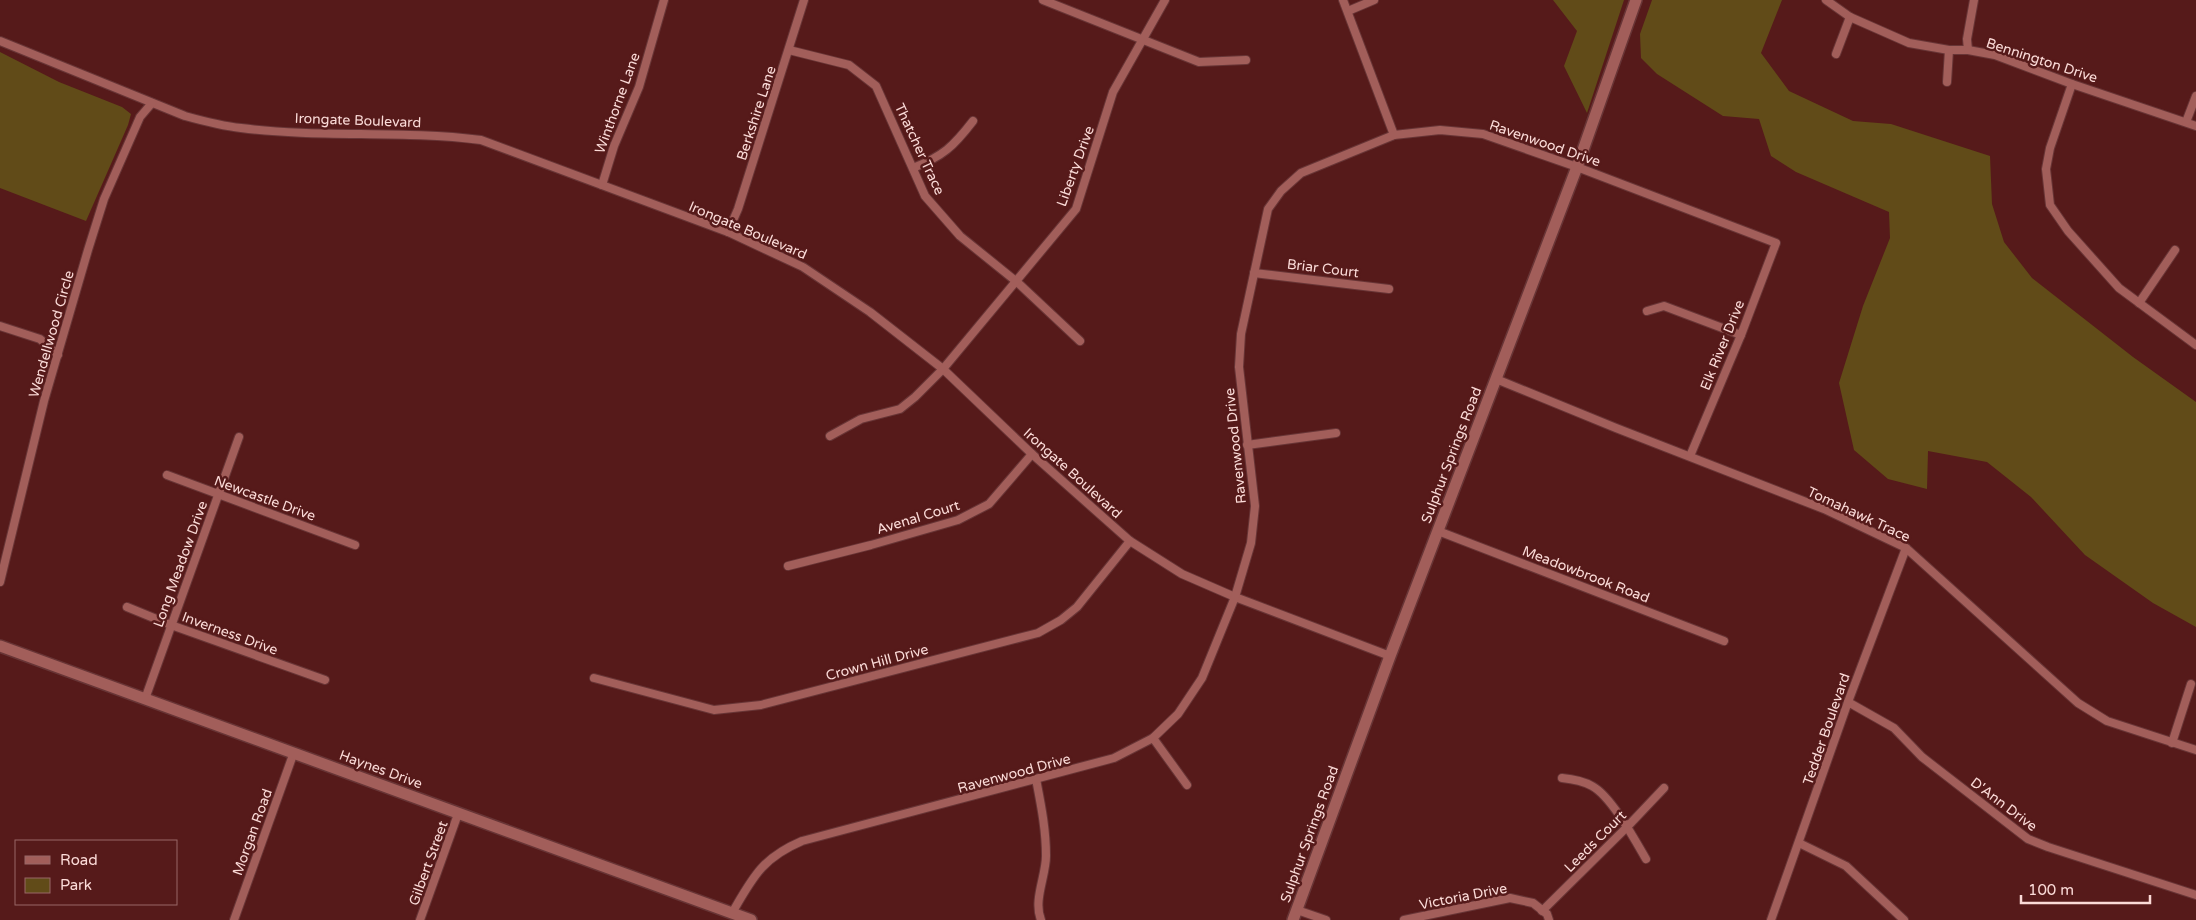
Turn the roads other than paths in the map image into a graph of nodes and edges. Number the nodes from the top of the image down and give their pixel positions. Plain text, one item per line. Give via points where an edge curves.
1 (664, 0) edge
2 (804, 0) edge
3 (1042, 0) edge
4 (1165, 0) edge
5 (1343, 0) edge
6 (1374, 0) edge
7 (1636, 0) edge
8 (1826, 0) edge
9 (1974, 0) edge
10 (1348, 11) junction
11 (1850, 17) junction
12 (1142, 40) junction
13 (0, 41) edge
14 (789, 50) junction
15 (1949, 50) junction
16 (1968, 50) junction
17 (1836, 54) dead end
18 (1246, 60) dead end
19 (1947, 82) dead end
20 (2072, 84) junction
21 (2196, 96) edge
22 (152, 103) junction
23 (973, 121) dead end
24 (2186, 122) junction
25 (2196, 126) edge
26 (1394, 135) junction
27 (1577, 167) junction
28 (914, 168) junction
29 (602, 185) junction
30 (728, 232) junction
31 (1776, 243) joint
32 (2175, 250) dead end
33 (1254, 272) junction
34 (1017, 282) junction
35 (1389, 289) dead end
36 (2139, 303) junction
37 (1647, 311) dead end
38 (0, 326) edge
39 (1741, 335) junction
40 (1080, 341) dead end
41 (2196, 345) edge
42 (58, 355) junction
43 (944, 369) junction
44 (1496, 378) junction
45 (1336, 433) dead end
46 (830, 436) dead end
47 (239, 437) dead end
48 (1247, 445) junction
49 (1032, 454) junction
50 (1690, 456) junction
51 (166, 475) dead end
52 (220, 494) junction
53 (1438, 531) junction
54 (1130, 541) junction
55 (355, 545) dead end
56 (1906, 548) junction
57 (788, 566) dead end
58 (0, 582) edge
59 (1235, 597) junction
60 (127, 607) dead end
61 (171, 625) junction
62 (1724, 641) dead end
63 (0, 646) edge
64 (1390, 656) junction
65 (594, 678) dead end
66 (326, 680) dead end
67 (2191, 684) dead end
68 (145, 699) junction
69 (1848, 702) junction
70 (1153, 738) junction
71 (2172, 743) junction
72 (2196, 750) edge
73 (294, 752) junction
74 (1562, 778) dead end
75 (1036, 779) junction
76 (1187, 785) dead end
77 (1664, 788) dead end
78 (458, 814) junction
79 (1628, 826) junction
80 (1799, 843) junction
81 (1646, 859) dead end
82 (2196, 895) edge
83 (1542, 911) junction
84 (732, 913) junction
85 (1295, 915) edge
86 (234, 920) edge
87 (420, 920) edge
88 (751, 920) edge
89 (1041, 920) edge
90 (1326, 920) edge
91 (1404, 920) edge
92 (1549, 920) edge
93 (1771, 920) edge
94 (1904, 920) edge

1 - 29 street, Winthorne Lane via 639,87 614,146
2 - 14 street, Berkshire Lane
3 - 12 street
4 - 12 street, Liberty Drive
5 - 10 street
6 - 10 street
7 - 27 street, Sulphur Springs Road
8 - 11 street, Bennington Drive
9 - 16 street
10 - 26 street
11 - 15 street, Bennington Drive via 1909,43
11 - 17 street
12 - 18 street via 1199,62
12 - 34 street, Liberty Drive via 1113,92 1076,209
13 - 22 street, Irongate Boulevard
14 - 28 street, Thatcher Trace via 849,65 876,86
14 - 30 street, Berkshire Lane
15 - 16 street, Bennington Drive
15 - 19 street
16 - 20 street, Bennington Drive via 1995,55
20 - 24 street, Bennington Drive
20 - 36 street via 2046,169 2050,205 2112,281
21 - 24 street
22 - 29 street, Irongate Boulevard via 185,116 240,128 481,140
22 - 42 street, Wendellwood Circle via 140,117 104,199
23 - 28 street via 954,146 932,161
24 - 25 street, Bennington Drive
26 - 27 street, Ravenwood Drive via 1440,130 1484,134
26 - 33 street, Ravenwood Drive via 1301,173 1281,191 1268,209
27 - 31 street, Ravenwood Drive
27 - 44 street, Sulphur Springs Road
28 - 34 street, Thatcher Trace via 925,196 960,236
29 - 30 street, Irongate Boulevard
30 - 43 street, Irongate Boulevard via 803,267 870,312
31 - 39 street, Elk River Drive
32 - 36 street
33 - 35 street, Briar Court
33 - 48 street, Ravenwood Drive via 1241,334 1239,367
34 - 40 street, Thatcher Trace
34 - 43 street, Liberty Drive
36 - 41 street
37 - 39 street via 1664,306
38 - 42 street via 40,339
39 - 50 street, Elk River Drive
42 - 58 street, Wendellwood Circle
43 - 46 street, Liberty Drive via 900,408 861,419
43 - 49 street, Irongate Boulevard
44 - 50 street, Tomahawk Trace
44 - 53 street, Sulphur Springs Road
45 - 48 street
47 - 52 street, Long Meadow Drive
48 - 59 street, Ravenwood Drive via 1255,506 1254,523
49 - 54 street, Irongate Boulevard
49 - 57 street, Avenal Court via 989,504 958,520
50 - 56 street, Tomahawk Trace via 1824,509
51 - 52 street, Newcastle Drive
52 - 55 street, Newcastle Drive
52 - 61 street, Long Meadow Drive
53 - 62 street, Meadowbrook Road
53 - 64 street, Sulphur Springs Road
54 - 59 street, Irongate Boulevard via 1182,574
54 - 65 street, Crown Hill Drive via 1077,607 1038,633 761,705 714,710
56 - 69 street, Tedder Boulevard
56 - 71 street, Tomahawk Trace via 2078,703 2107,721
59 - 64 street, Irongate Boulevard
59 - 70 street, Ravenwood Drive via 1202,678 1178,714
60 - 61 street, Inverness Drive
61 - 66 street, Inverness Drive
61 - 68 street, Long Meadow Drive
63 - 68 street, Haynes Drive
64 - 85 street, Sulphur Springs Road
67 - 71 street
68 - 73 street, Haynes Drive
69 - 80 street, Tedder Boulevard
69 - 82 street, D'Ann Drive via 1894,728 1922,757 2028,839
70 - 75 street, Ravenwood Drive via 1114,758
70 - 76 street
71 - 72 street, Tomahawk Trace
73 - 78 street, Haynes Drive
73 - 86 street, Morgan Road
74 - 79 street via 1592,786
75 - 84 street, Ravenwood Drive via 802,841 767,861
75 - 89 street via 1046,827 1046,858 1038,914
77 - 79 street, Leeds Court
78 - 84 street, Haynes Drive
78 - 87 street, Gilbert Street
79 - 81 street
79 - 83 street, Leeds Court
80 - 93 street, Tedder Boulevard
80 - 94 street via 1846,866
83 - 91 street, Victoria Drive via 1533,903 1510,898
83 - 92 street, Victoria Drive
84 - 88 street, Haynes Drive
85 - 90 street

